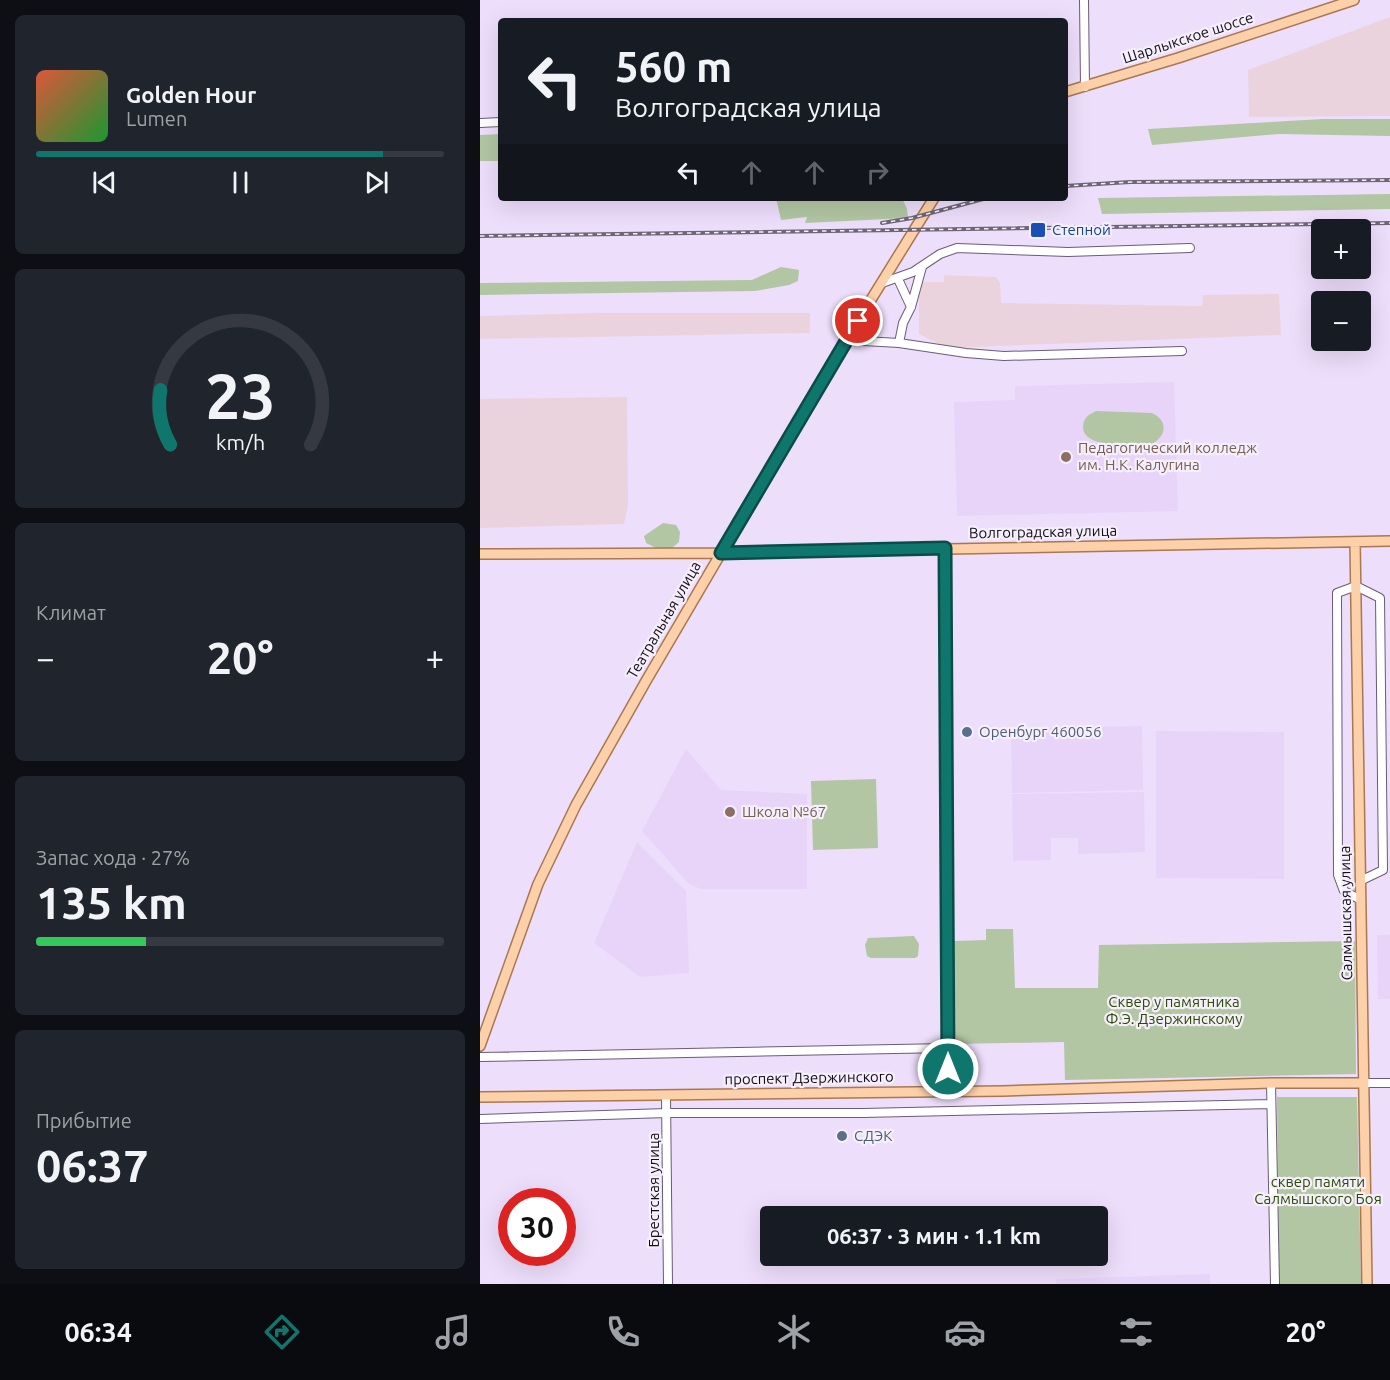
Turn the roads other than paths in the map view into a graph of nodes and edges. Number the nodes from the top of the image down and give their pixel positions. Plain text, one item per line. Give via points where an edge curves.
1 (1084, 0) edge
2 (1354, 0) edge
3 (1085, 87) junction
4 (1068, 91) edge
5 (498, 122) edge
6 (480, 123) edge
7 (932, 201) edge
8 (1190, 248) dead end
9 (922, 267) junction
10 (898, 279) junction
11 (882, 283) junction
12 (911, 307) junction
13 (846, 340) junction
14 (899, 343) junction
15 (1182, 351) dead end
16 (1390, 541) edge
17 (1355, 542) junction
18 (945, 548) junction
19 (721, 553) junction
20 (480, 554) edge
21 (1356, 586) junction
22 (1360, 881) junction
23 (1360, 900) junction
24 (480, 1046) edge
25 (948, 1048) junction
26 (480, 1057) edge
27 (1271, 1083) junction
28 (1363, 1083) junction
29 (1390, 1083) edge
30 (948, 1091) junction
31 (666, 1095) junction
32 (480, 1097) edge
33 (1271, 1104) junction
34 (667, 1113) junction
35 (480, 1119) edge
36 (668, 1284) edge
37 (1275, 1284) edge
38 (1367, 1284) edge

1 - 3 street
2 - 3 main road, Шарлыкское шоссе
3 - 4 main road, Шарлыкское шоссе
5 - 6 street
7 - 11 main road, Театральная улица
8 - 9 street via 1068,252 957,248
9 - 10 street
9 - 12 street
10 - 11 street
10 - 12 street
11 - 13 main road, Театральная улица
12 - 14 street
13 - 14 street
13 - 19 main road, Театральная улица
14 - 15 street via 1004,356
16 - 17 main road, Волгоградская улица
17 - 18 main road, Волгоградская улица
17 - 21 main road, Салмышская улица
18 - 19 main road, Волгоградская улица
18 - 25 street
19 - 20 main road, Волгоградская улица
19 - 24 main road, Театральная улица via 556,844
21 - 22 main road, Салмышская улица
21 - 22 street via 1380,598 1383,870
21 - 23 street via 1337,593 1338,874 1344,891
22 - 23 main road, Салмышская улица
23 - 28 main road, Салмышская улица
25 - 26 street
25 - 30 street
27 - 28 main road, проспект Дзержинского
27 - 30 main road, проспект Дзержинского
27 - 33 street
28 - 29 street, проспект Дзержинского
28 - 38 main road, Салмышская улица
30 - 31 main road, проспект Дзержинского
31 - 32 main road, проспект Дзержинского
31 - 34 street, Брестская улица
33 - 34 street
33 - 37 street
34 - 35 street
34 - 36 street, Брестская улица

